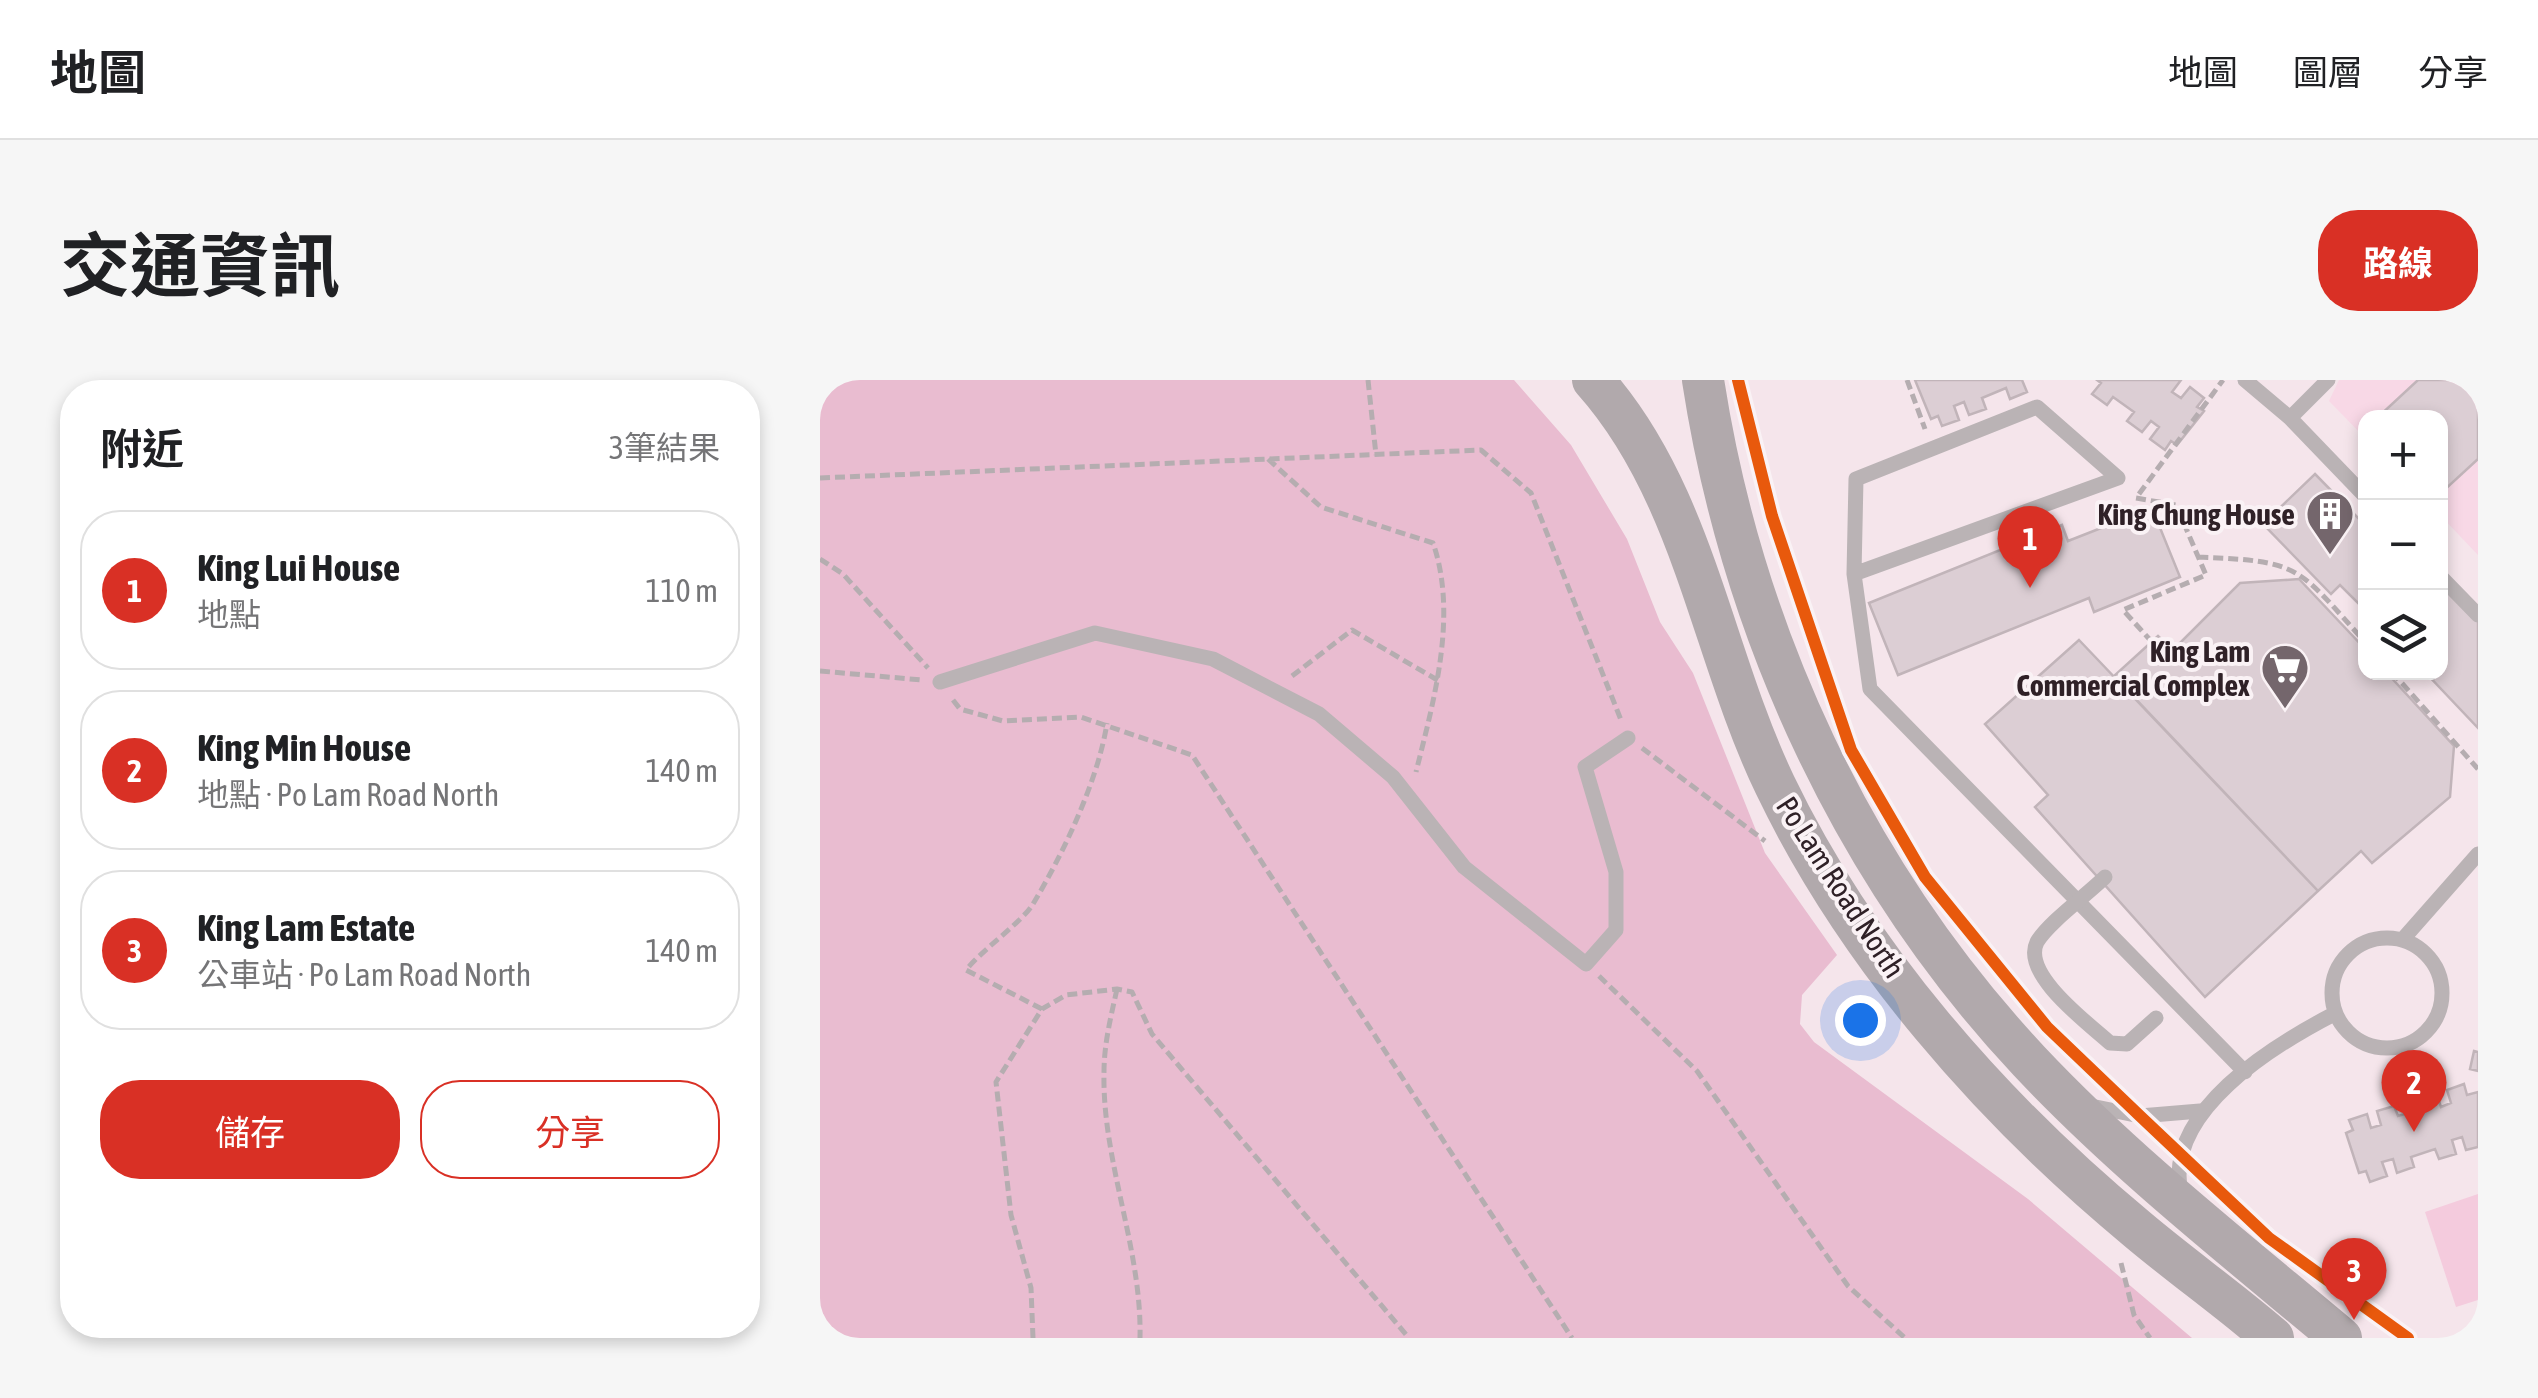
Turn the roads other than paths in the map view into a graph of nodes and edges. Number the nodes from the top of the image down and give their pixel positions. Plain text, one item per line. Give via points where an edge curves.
1 (1592, 380) edge
2 (1703, 380) edge
3 (2245, 380) edge
4 (2328, 380) edge
5 (2290, 418) junction
6 (2358, 489) edge
7 (1854, 574) junction
8 (2448, 584) edge
9 (2478, 615) edge
10 (940, 682) road end
11 (1628, 738) road end
12 (2478, 854) edge
13 (2105, 877) dead end
14 (2403, 939) junction
15 (2174, 1001) junction
16 (2334, 1014) junction
17 (2245, 1072) junction
18 (2058, 1090) junction
19 (2200, 1111) junction
20 (2184, 1206) junction
21 (2274, 1338) edge
22 (2341, 1338) edge

1 - 21 main road, Po Lam Road North via 1654,464 1774,783 1862,932 1994,1094 2134,1228
2 - 18 main road, Po Lam Road North via 1732,530 1818,758 1902,902 1963,986
3 - 5 lane
4 - 5 lane
5 - 6 lane
7 - 7 lane via 1856,479 2037,407 2118,478
7 - 15 lane via 1870,689
8 - 9 lane
10 - 11 lane via 1095,633 1212,659 1318,714 1392,777 1464,867 1586,964 1616,930 1616,872 1585,767
12 - 14 lane
13 - 15 lane, bridge via 2038,941 2033,960 2040,976 2110,1043 2127,1044
14 - 16 lane via 2378,938 2354,947 2330,989
14 - 16 lane via 2423,950 2443,989 2428,1030 2388,1049 2366,1045
15 - 17 lane
16 - 17 lane
17 - 19 lane
18 - 19 lane via 2094,1108 2140,1116
18 - 20 main road, Po Lam Road North
19 - 20 lane via 2182,1156
20 - 22 main road, Po Lam Road North

